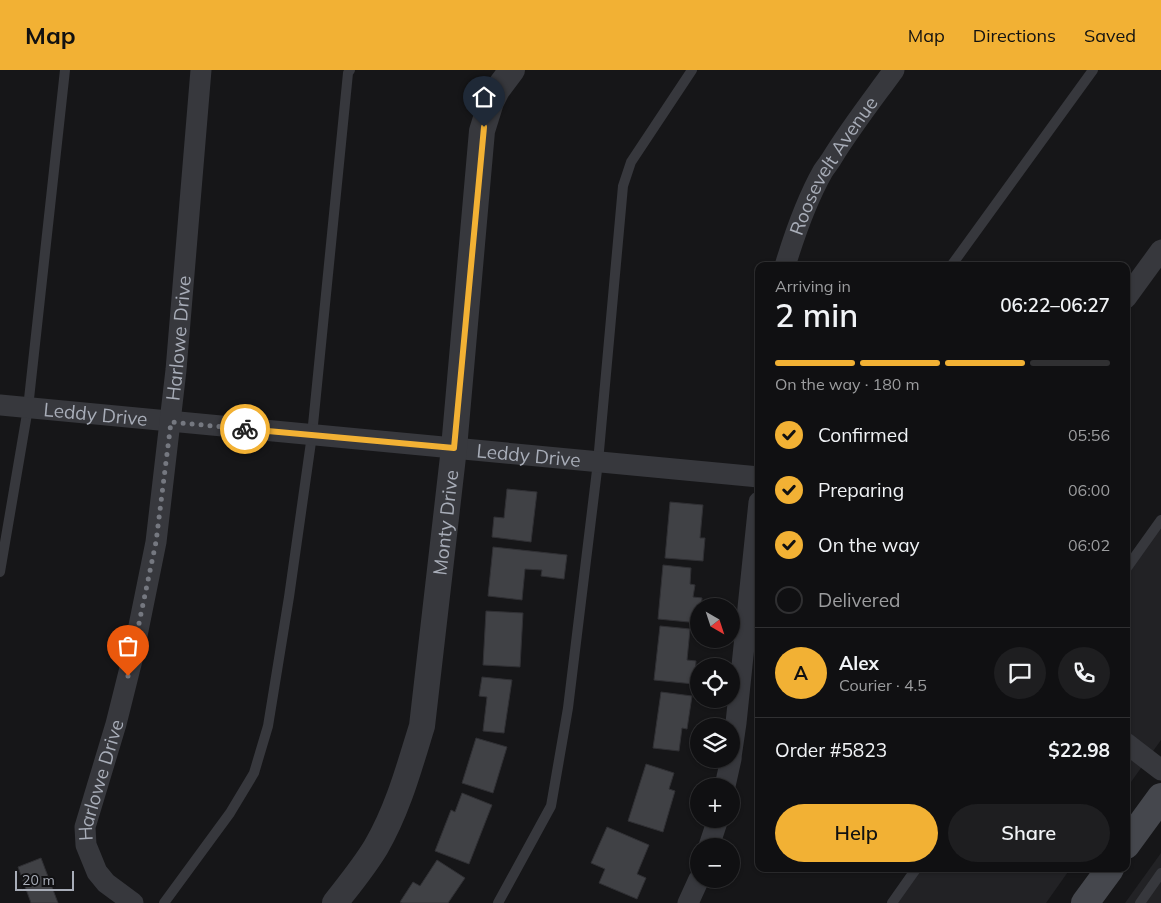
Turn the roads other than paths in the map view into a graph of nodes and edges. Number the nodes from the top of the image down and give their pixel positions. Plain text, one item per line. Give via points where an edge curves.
1 (65, 70) edge
2 (201, 70) edge
3 (350, 70) edge
4 (512, 70) edge
5 (692, 70) edge
6 (894, 70) edge
7 (1093, 70) edge
8 (1161, 250) edge
9 (786, 262) edge
10 (954, 262) edge
11 (1130, 293) edge
12 (0, 405) edge
13 (28, 408) junction
14 (171, 422) junction
15 (312, 435) junction
16 (454, 448) junction
17 (598, 462) junction
18 (755, 477) edge
19 (1161, 520) edge
20 (1130, 564) edge
21 (0, 572) edge
22 (755, 575) edge
23 (753, 612) edge
24 (737, 718) edge
25 (1130, 746) edge
26 (1161, 770) edge
27 (1160, 802) edge
28 (1130, 841) edge
29 (914, 872) edge
30 (1108, 872) edge
31 (1161, 873) edge
32 (695, 888) edge
33 (133, 903) edge
34 (164, 903) edge
35 (335, 903) edge
36 (498, 903) edge
37 (688, 903) edge
38 (892, 903) edge
39 (1085, 903) edge
40 (1140, 903) edge

1 - 13 lane
2 - 14 street, Harlowe Drive
3 - 15 lane
4 - 16 street, Monty Drive via 491,102 482,132
5 - 17 lane via 631,162 623,186
6 - 9 street, Roosevelt Avenue via 823,171 799,222
7 - 10 lane
8 - 11 street
12 - 13 street, Leddy Drive
13 - 14 street, Leddy Drive
13 - 21 lane
14 - 15 street, Leddy Drive
14 - 33 street, Harlowe Drive via 156,542 132,660 85,827 86,846 97,872 106,884
15 - 16 street, Leddy Drive
15 - 34 lane via 268,726 254,773 230,813
16 - 17 street, Leddy Drive
16 - 35 street, Monty Drive via 422,726 415,754 396,807 376,846
17 - 18 street, Leddy Drive
17 - 36 lane via 568,708 551,806
19 - 20 lane
22 - 23 street
23 - 24 street
25 - 26 street
27 - 28 main road
29 - 38 lane
30 - 39 main road
31 - 40 lane
32 - 37 street

